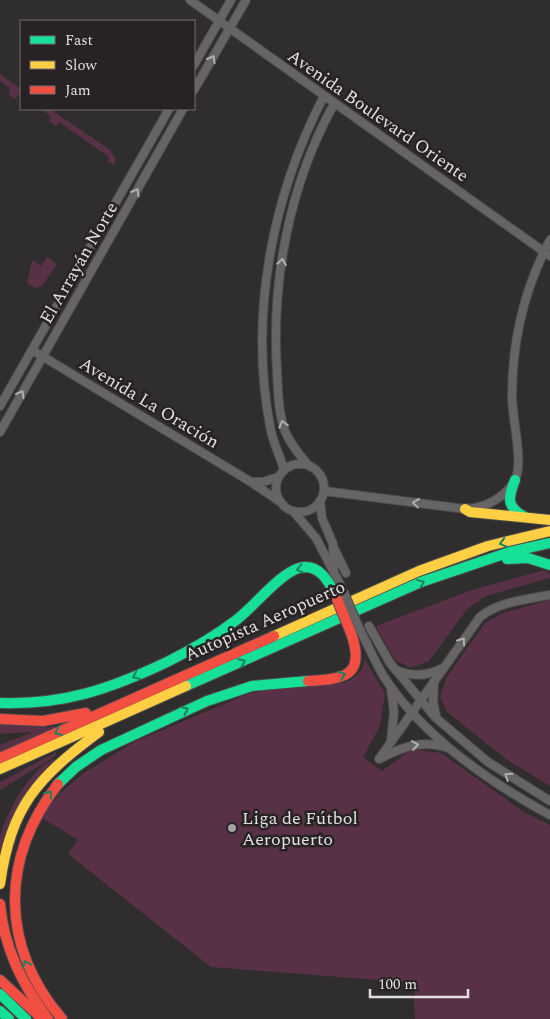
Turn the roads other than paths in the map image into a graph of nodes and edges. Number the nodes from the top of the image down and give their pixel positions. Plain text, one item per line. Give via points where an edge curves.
1 (190, 0) edge
2 (231, 0) edge
3 (246, 0) edge
4 (219, 20) junction
5 (229, 28) junction
6 (195, 63) edge
7 (195, 88) edge
8 (324, 96) junction
9 (334, 104) junction
10 (168, 110) edge
11 (182, 110) edge
12 (550, 240) edge
13 (547, 254) edge
14 (32, 350) junction
15 (43, 356) junction
16 (0, 406) edge
17 (0, 432) edge
18 (308, 465) junction
19 (284, 470) junction
20 (278, 477) junction
21 (515, 480) junction
22 (252, 482) junction
23 (324, 491) junction
24 (280, 501) junction
25 (320, 501) junction
26 (465, 509) junction
27 (293, 511) junction
28 (526, 517) junction
29 (550, 520) edge
30 (550, 531) edge
31 (550, 543) edge
32 (333, 544) junction
33 (486, 560) junction
34 (550, 565) edge
35 (346, 572) dead end
36 (336, 577) junction
37 (338, 591) junction
38 (550, 595) edge
39 (369, 626) dead end
40 (356, 631) junction
41 (443, 668) junction
42 (394, 670) junction
43 (434, 681) junction
44 (390, 686) junction
45 (421, 700) junction
46 (0, 703) edge
47 (118, 705) junction
48 (412, 712) junction
49 (121, 716) junction
50 (436, 718) junction
51 (0, 719) edge
52 (391, 742) junction
53 (452, 750) junction
54 (0, 758) edge
55 (0, 769) edge
56 (550, 801) edge
57 (550, 815) edge
58 (0, 884) edge
59 (0, 904) edge
60 (0, 980) edge
61 (0, 994) edge
62 (0, 1011) edge
63 (9, 1019) edge
64 (26, 1019) edge
65 (42, 1019) edge
66 (48, 1019) edge
67 (62, 1019) edge

1 - 4 street, Avenida Boulevard Oriente
2 - 4 street
3 - 5 street
4 - 5 street, Avenida Boulevard Oriente
4 - 6 street
7 -> 5 street
5 - 8 street, Avenida Boulevard Oriente
8 - 9 street, Avenida Boulevard Oriente
8 - 19 street via 288,182 274,233 267,276 263,329 265,389 270,428
9 - 13 street, Avenida Boulevard Oriente
18 -> 9 street via 289,440 281,415 276,364 278,296 284,250 297,194
10 - 14 street, El Arrayán Norte
15 -> 11 street, El Arrayán Norte
12 - 13 street
13 - 21 street via 533,276 515,347 512,398 519,461
14 - 15 street, Avenida La Oración
14 - 16 street, El Arrayán Norte
17 -> 15 street, El Arrayán Norte
15 - 22 street, Avenida La Oración
18 - 19 street via 295,464
18 - 23 street via 322,476
19 - 20 street
20 - 22 street
20 - 24 street via 276,488
21 - 26 street via 494,501
21 - 28 main road via 510,503 514,510
22 - 24 street, Avenida La Oración
23 - 25 street
26 -> 23 street
24 - 27 street
25 - 27 street via 307,511
25 - 32 street via 322,518
26 - 28 main road
27 - 36 street via 316,538
28 - 29 main road
30 -> 47 main road, Autopista Aeropuerto via 488,546 419,571
31 - 33 main road, Autopista Aeropuerto
32 - 35 street
32 - 36 street
33 - 34 main road via 528,558
49 -> 33 main road, Autopista Aeropuerto via 406,589
36 - 37 street
37 - 40 main road, bridge
37 -> 46 main road via 323,573 300,567 289,572 246,614 214,637 122,683 61,701
41 -> 38 street via 484,613 507,604
39 - 42 street
40 - 44 street
67 -> 40 main road via 31,977 14,921 13,882 17,860 26,832 45,798 69,772 94,753 211,699 260,684 344,676 357,658
41 - 42 street via 416,675
41 - 43 street
42 - 45 street
43 - 45 street
43 - 50 street
44 - 48 street
44 - 52 street via 394,704
45 - 48 street
45 - 50 street
47 - 51 main road via 55,720
47 -> 54 main road, Autopista Aeropuerto
48 - 52 street
48 - 53 street
49 - 55 main road, Autopista Aeropuerto
49 - 58 main road via 66,756 28,798 8,840
56 -> 50 street via 488,762
52 -> 53 street via 379,759 414,745 436,745
53 - 57 street via 500,785
59 - 66 main road via 4,933 14,964
60 - 65 main road
61 - 64 main road
62 - 63 main road

